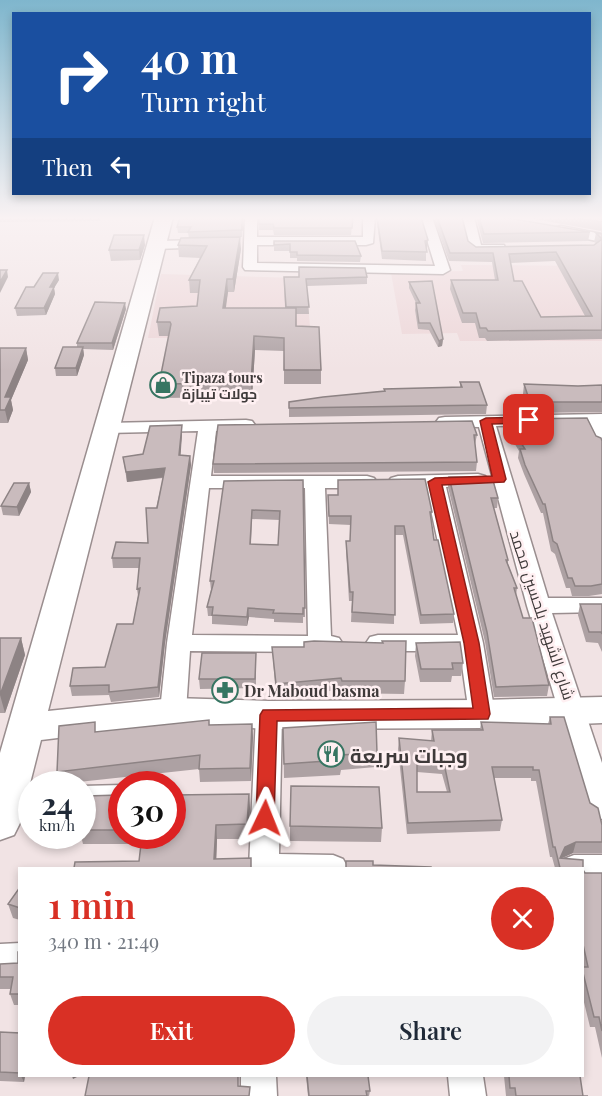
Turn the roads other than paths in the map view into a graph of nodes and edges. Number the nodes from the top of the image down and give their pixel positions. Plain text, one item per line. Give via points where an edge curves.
1 (149, 268) edge
2 (324, 268) edge
3 (443, 268) edge
4 (598, 419) edge
5 (486, 421) junction
6 (428, 422) edge
7 (268, 424) edge
8 (208, 425) junction
9 (106, 428) junction
10 (602, 440) edge
11 (500, 479) junction
12 (200, 482) junction
13 (315, 482) junction
14 (435, 482) junction
15 (602, 605) edge
16 (538, 606) junction
17 (179, 643) junction
18 (471, 643) junction
19 (320, 644) junction
20 (588, 710) edge
21 (173, 711) junction
22 (482, 714) junction
23 (268, 715) junction
24 (25, 728) junction
25 (12, 806) edge
26 (602, 808) edge
27 (264, 867) edge
28 (584, 868) edge
29 (602, 868) edge
30 (18, 958) edge
31 (0, 959) edge
32 (259, 1077) edge
33 (466, 1077) edge
34 (259, 1096) edge
35 (468, 1096) edge

1 - 9 street
2 - 3 street
4 - 5 street
4 - 10 street
5 - 6 street
5 - 11 street, شارع الشهيد بلحسين محمد
7 - 8 street
8 - 9 street
8 - 12 street
9 - 24 street
11 - 14 street
11 - 16 street, شارع الشهيد بلحسين محمد
12 - 13 street
12 - 17 street
13 - 14 street
13 - 19 street
14 - 18 street
15 - 16 street
16 - 20 street, شارع الشهيد بلحسين محمد
17 - 19 street
17 - 21 street
18 - 19 street
18 - 22 street
20 - 22 street
20 - 26 street, شارع الشهيد بلحسين محمد
21 - 23 street
21 - 24 street
22 - 23 street
23 - 27 street via 254,795
24 - 25 street
28 - 29 street
30 - 31 street
32 - 34 street
33 - 35 street

